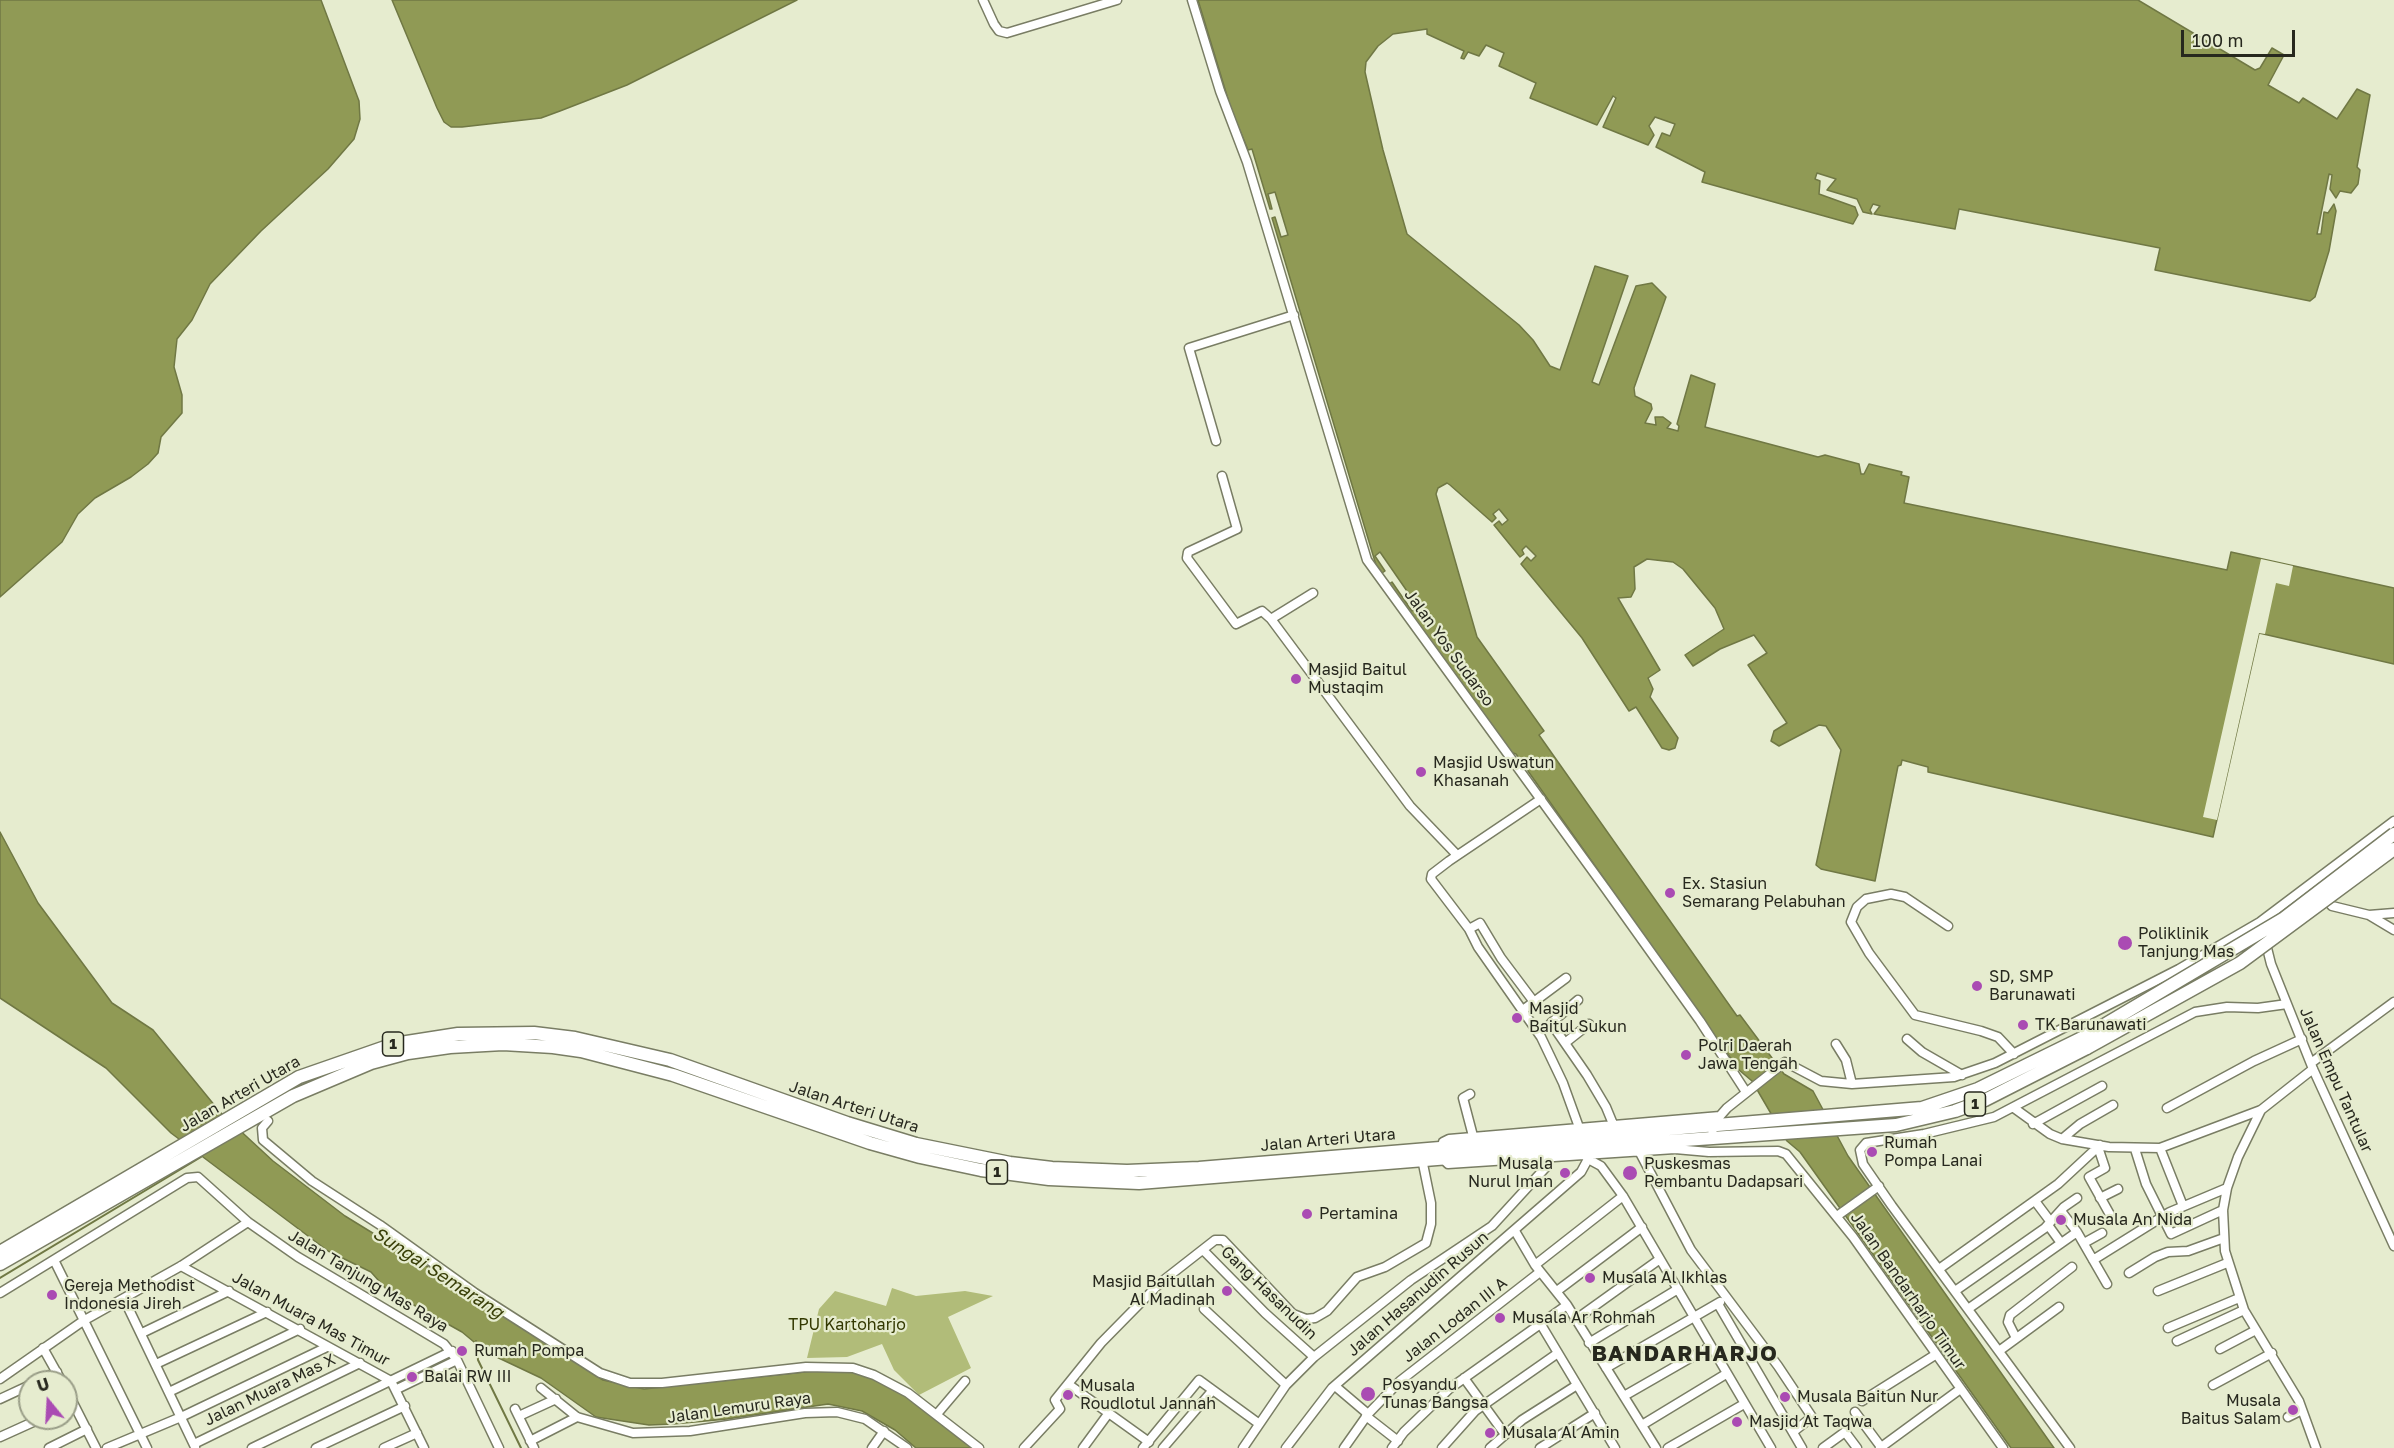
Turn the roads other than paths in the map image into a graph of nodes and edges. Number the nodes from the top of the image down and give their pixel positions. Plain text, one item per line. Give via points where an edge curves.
1 (983, 0) edge
2 (1117, 0) edge
3 (1192, 0) edge
4 (1294, 315) junction
5 (1216, 441) dead end
6 (1222, 476) dead end
7 (1313, 593) dead end
8 (1271, 619) junction
9 (1541, 799) junction
10 (2394, 821) edge
11 (2394, 834) edge
12 (2394, 849) edge
13 (1457, 855) junction
14 (2311, 883) junction
15 (2394, 913) edge
16 (2369, 915) junction
17 (2260, 921) junction
18 (1948, 926) dead end
19 (1469, 929) junction
20 (2394, 930) edge
21 (1566, 978) dead end
22 (1578, 1000) dead end
23 (1534, 1002) junction
24 (2394, 1002) edge
25 (2287, 1004) junction
26 (1523, 1010) junction
27 (1589, 1024) dead end
28 (1907, 1039) dead end
29 (2302, 1039) junction
30 (2086, 1042) junction
31 (1565, 1043) junction
32 (1836, 1044) dead end
33 (2014, 1054) junction
34 (2312, 1066) junction
35 (1962, 1075) junction
36 (1852, 1084) junction
37 (2102, 1086) dead end
38 (1746, 1092) junction
39 (1470, 1094) dead end
40 (2113, 1105) dead end
41 (2014, 1108) junction
42 (2167, 1108) dead end
43 (2261, 1110) junction
44 (266, 1117) junction
45 (1716, 1121) junction
46 (1613, 1124) junction
47 (2033, 1124) junction
48 (1759, 1128) junction
49 (1473, 1136) junction
50 (1713, 1138) junction
51 (2061, 1139) junction
52 (1585, 1144) junction
53 (1689, 1145) junction
54 (2099, 1146) junction
55 (2160, 1148) junction
56 (2135, 1149) junction
57 (1639, 1151) junction
58 (1441, 1152) junction
59 (1549, 1156) junction
60 (175, 1157) junction
61 (1422, 1159) junction
62 (1876, 1188) junction
63 (2227, 1188) junction
64 (2118, 1189) dead end
65 (1623, 1196) junction
66 (2077, 1198) dead end
67 (2100, 1198) junction
68 (2035, 1201) junction
69 (2183, 1206) junction
70 (2223, 1210) junction
71 (2061, 1211) junction
72 (1838, 1215) junction
73 (2162, 1216) junction
74 (2113, 1220) dead end
75 (248, 1222) junction
76 (2049, 1223) junction
77 (1642, 1227) junction
78 (1515, 1231) junction
79 (2077, 1232) junction
80 (2102, 1233) dead end
81 (2224, 1238) junction
82 (2061, 1243) junction
83 (2084, 1244) junction
84 (2394, 1246) edge
85 (1204, 1251) junction
86 (0, 1252) edge
87 (1660, 1259) junction
88 (54, 1260) junction
89 (2093, 1260) junction
90 (2227, 1263) junction
91 (0, 1264) edge
92 (181, 1266) junction
93 (1538, 1268) junction
94 (2072, 1268) dead end
95 (1939, 1269) junction
96 (2129, 1273) dead end
97 (2107, 1284) dead end
98 (1678, 1289) junction
99 (229, 1291) junction
100 (1557, 1291) junction
101 (1955, 1291) junction
102 (2158, 1291) dead end
103 (0, 1293) edge
104 (1726, 1298) junction
105 (2239, 1298) junction
106 (124, 1299) junction
107 (1718, 1304) junction
108 (1567, 1305) junction
109 (2059, 1307) dead end
110 (1204, 1309) dead end
111 (1968, 1309) junction
112 (2244, 1310) junction
113 (267, 1312) junction
114 (1693, 1317) junction
115 (1575, 1320) junction
116 (83, 1321) junction
117 (1540, 1323) junction
118 (2168, 1328) dead end
119 (300, 1329) junction
120 (2256, 1330) junction
121 (141, 1333) junction
122 (2016, 1338) junction
123 (2177, 1341) dead end
124 (1589, 1343) junction
125 (1711, 1346) junction
126 (327, 1347) junction
127 (43, 1348) junction
128 (2220, 1349) dead end
129 (452, 1351) junction
130 (1999, 1351) junction
131 (1558, 1353) junction
132 (2271, 1353) junction
133 (1935, 1355) junction
134 (1314, 1357) junction
135 (458, 1360) junction
136 (360, 1363) junction
137 (156, 1364) junction
138 (1606, 1368) junction
139 (56, 1370) edge
140 (1726, 1374) junction
141 (1464, 1378) junction
142 (0, 1379) edge
143 (391, 1381) junction
144 (965, 1381) dead end
145 (1068, 1384) junction
146 (1286, 1385) junction
147 (1577, 1385) junction
148 (2213, 1385) dead end
149 (1335, 1386) junction
150 (541, 1388) dead end
151 (397, 1389) junction
152 (1959, 1390) junction
153 (18, 1391) edge
154 (1212, 1391) junction
155 (169, 1392) junction
156 (1624, 1396) junction
157 (0, 1399) edge
158 (556, 1399) junction
159 (1862, 1401) dead end
160 (1744, 1404) junction
161 (1483, 1405) junction
162 (405, 1406) junction
163 (2302, 1410) junction
164 (1855, 1412) dead end
165 (1595, 1413) junction
166 (938, 1414) junction
167 (1108, 1414) junction
168 (1367, 1415) junction
169 (78, 1417) edge
170 (181, 1417) junction
171 (2288, 1417) dead end
172 (577, 1418) junction
173 (1258, 1424) junction
174 (1642, 1425) junction
175 (18, 1429) edge
176 (87, 1429) junction
177 (884, 1431) junction
178 (1793, 1432) junction
179 (417, 1433) junction
180 (1504, 1433) junction
181 (140, 1434) junction
182 (0, 1437) edge
183 (532, 1444) edge
184 (1395, 1444) edge
185 (1146, 1445) edge
186 (195, 1446) edge
187 (1612, 1447) edge
188 (49, 1448) edge
189 (96, 1448) edge
190 (107, 1448) edge
191 (147, 1448) edge
192 (252, 1448) edge
193 (316, 1448) edge
194 (384, 1448) edge
195 (424, 1448) edge
196 (499, 1448) edge
197 (872, 1448) edge
198 (907, 1448) edge
199 (979, 1448) edge
200 (1024, 1448) edge
201 (1083, 1448) edge
202 (1163, 1448) edge
203 (1243, 1448) edge
204 (1286, 1448) edge
205 (1344, 1448) edge
206 (1442, 1448) edge
207 (1490, 1448) edge
208 (1540, 1448) edge
209 (1656, 1448) edge
210 (1668, 1448) edge
211 (1771, 1448) edge
212 (1802, 1448) edge
213 (1823, 1448) edge
214 (1857, 1448) edge
215 (1881, 1448) edge
216 (2003, 1448) edge
217 (2070, 1448) edge
218 (2316, 1448) edge

1 - 2 street via 999,31 1007,33
3 - 4 street, Jalan Yos Sudarso
4 - 5 street via 1189,348
4 - 9 street, Jalan Yos Sudarso via 1366,560
6 - 8 street via 1237,529 1188,552 1187,558 1236,624 1262,611
7 - 8 street
8 - 13 street via 1410,806
9 - 13 street
9 - 38 street, Jalan Yos Sudarso via 1700,1021
10 - 14 street
11 - 30 highway, 1, bridge via 2283,919
12 - 30 highway, 1, bridge via 2240,963
13 - 19 street via 1431,879
14 - 16 street via 2332,906
14 - 17 street
15 - 16 street
16 - 20 street
17 - 25 street, Jalan Empu Tantular
17 - 33 street via 2179,969
18 - 33 street via 1905,897 1892,894 1866,899 1857,907 1851,922 1915,1015 1981,1030 1998,1037
19 - 23 street via 1480,923
19 - 26 street
21 - 23 street
22 - 31 street via 1551,1022
23 - 26 street
24 - 34 street
25 - 29 street, Jalan Empu Tantular
25 - 41 street via 2195,1012
26 - 52 street via 1563,1083
27 - 31 street
28 - 35 street
29 - 34 street, Jalan Empu Tantular
29 - 42 street
30 - 48 highway, 1 via 2010,1088 1955,1111 1896,1125 1851,1120
31 - 46 street
32 - 36 street via 1846,1060
33 - 35 street
34 - 43 street
34 - 84 street, Jalan Empu Tantular
35 - 36 street
36 - 38 street via 1821,1081 1785,1062
37 - 47 street
38 - 45 street
39 - 49 street via 1463,1098
40 - 51 street
41 - 47 street
41 - 62 street via 1994,1117 1924,1134 1866,1143 1860,1150 1861,1157
43 - 55 street
43 - 63 street
44 - 60 highway, Jalan Arteri Utara / 1
44 - 61 highway, Jalan Arteri Utara / 1 via 332,1077 408,1053 477,1045 534,1045 638,1064 901,1152 981,1170 1049,1179 1150,1183
44 - 166 street via 262,1140 312,1181 600,1373 630,1383 662,1383 806,1367 853,1368 892,1384
45 - 46 street
45 - 48 highway, Jalan Arteri Utara / 1
45 - 50 street
45 - 52 highway, Jalan Arteri Utara / 1
46 - 52 street
47 - 51 street
48 - 50 highway, Jalan Arteri Utara / 1
49 - 52 street
49 - 58 street via 1445,1140
50 - 53 highway, Jalan Arteri Utara / 1
51 - 54 street
52 - 53 highway, Jalan Arteri Utara / 1
52 - 57 street
52 - 58 highway, Jalan Arteri Utara / 1
52 - 59 street
52 - 65 street
52 - 78 street, Jalan Hasanudin Rusun via 1581,1172
53 - 57 street
53 - 72 street, Jalan Bandarharjo Timur via 1709,1152 1786,1154
54 - 56 street
54 - 67 street via 2105,1168 2090,1177
54 - 68 street
55 - 56 street
55 - 69 street
56 - 73 street
57 - 104 street via 1691,1250
58 - 59 street via 1448,1164
58 - 60 highway, Jalan Arteri Utara / 1 via 1157,1170 1052,1168 916,1144 635,1051 575,1038 480,1032 394,1044 329,1065 259,1099
58 - 61 highway, Jalan Arteri Utara / 1
59 - 134 street via 1547,1166 1492,1226 1411,1280
60 - 86 highway, Jalan Arteri Utara / 1
60 - 91 highway, Jalan Arteri Utara / 1
61 - 85 street via 1431,1203 1427,1241 1385,1267 1357,1277 1327,1311 1315,1318 1293,1314 1221,1239
62 - 72 street
62 - 95 street
63 - 69 street
63 - 70 street
64 - 67 street
65 - 77 street
65 - 93 street, Jalan Lodan III A
66 - 71 street
67 - 74 street
68 - 76 street
68 - 95 street
69 - 73 street
70 - 73 street via 2171,1234
70 - 81 street
71 - 76 street
71 - 79 street
72 - 133 street, Jalan Bandarharjo Timur
73 - 89 street
75 - 88 street, Jalan Tanjung Mas Raya via 198,1177 190,1176
75 - 92 street
75 - 129 street, Jalan Tanjung Mas Raya via 307,1263
76 - 82 street
76 - 101 street
77 - 87 street
77 - 100 street
78 - 93 street
78 - 149 street, Jalan Hasanudin Rusun
79 - 82 street
79 - 83 street
80 - 83 street
81 - 90 street
81 - 96 street via 2188,1251 2168,1252
82 - 111 street
83 - 89 street
85 - 134 street, Gang Hasanudin
85 - 145 street via 1160,1283 1101,1343
87 - 98 street
87 - 115 street
88 - 103 street, Jalan Tanjung Mas Raya
88 - 116 street
89 - 97 street
90 - 102 street
90 - 105 street
92 - 99 street, Jalan Muara Mas Timur
92 - 106 street
93 - 100 street
93 - 168 street, Jalan Lodan III A via 1400,1381
94 - 122 street via 2010,1315 2008,1322
95 - 101 street
98 - 114 street
98 - 124 street
99 - 113 street, Jalan Muara Mas Timur
99 - 121 street
100 - 108 street
101 - 111 street
104 - 107 street
104 - 178 street via 1812,1417
105 - 112 street
105 - 118 street
106 - 116 street
106 - 121 street
107 - 114 street
107 - 178 street
108 - 115 street
108 - 117 street
109 - 122 street
110 - 146 street
111 - 130 street
112 - 120 street
112 - 123 street
113 - 119 street, Jalan Muara Mas Timur
113 - 137 street
114 - 125 street
114 - 138 street
115 - 124 street
116 - 127 street
116 - 181 street
117 - 131 street
117 - 141 street
119 - 126 street, Jalan Muara Mas Timur
119 - 155 street
120 - 128 street
120 - 132 street
121 - 137 street
122 - 130 street
124 - 138 street
125 - 140 street
125 - 156 street
126 - 136 street, Jalan Muara Mas Timur
126 - 170 street
127 - 139 street
127 - 142 street
129 - 135 street, Jalan Tanjung Mas Raya
129 - 143 street
130 - 217 street
131 - 147 street
131 - 161 street
132 - 148 street
132 - 163 street
133 - 152 street, Jalan Bandarharjo Timur
133 - 159 street
134 - 146 street
135 - 151 street
135 - 196 street, Jalan Tanjung Mas Raya
136 - 143 street, Jalan Muara Mas Timur
136 - 186 street, Jalan Muara Mas X
137 - 155 street
138 - 156 street
140 - 160 street
140 - 174 street
141 - 161 street
141 - 184 street via 1423,1413
143 - 151 street, Jalan Muara Mas Timur
143 - 192 street
144 - 166 street
145 - 167 street
145 - 200 street via 1054,1401 1060,1409
146 - 173 street
147 - 165 street
147 - 180 street
149 - 168 street
149 - 204 street, Jalan Hasanudin Rusun
150 - 158 street, Jalan Lemuru Raya
151 - 162 street, Jalan Muara Mas Timur
152 - 215 street
152 - 216 street, Jalan Bandarharjo Timur
153 - 157 street
154 - 173 street
154 - 185 street via 1199,1380
154 - 202 street
155 - 170 street
156 - 174 street
158 - 172 street, Jalan Lemuru Raya
158 - 183 street via 517,1412
160 - 210 street
160 - 211 street
161 - 180 street
161 - 206 street
162 - 179 street, Jalan Muara Mas Timur
162 - 193 street
163 - 171 street
163 - 218 street
164 - 215 street
165 - 187 street
165 - 208 street
166 - 199 street
167 - 185 street
167 - 201 street
168 - 184 street
168 - 205 street, Jalan Lodan III A
169 - 176 street
170 - 181 street
170 - 186 street
172 - 177 street, Jalan Lemuru Raya via 633,1433 666,1433 837,1412 855,1415
172 - 183 street
173 - 203 street
174 - 209 street
175 - 182 street
176 - 188 street
176 - 189 street
177 - 197 street
177 - 198 street, Jalan Lemuru Raya
178 - 212 street
179 - 194 street
179 - 195 street, Jalan Muara Mas Timur
180 - 207 street
181 - 190 street
181 - 191 street
213 - 214 street via 1847,1432

